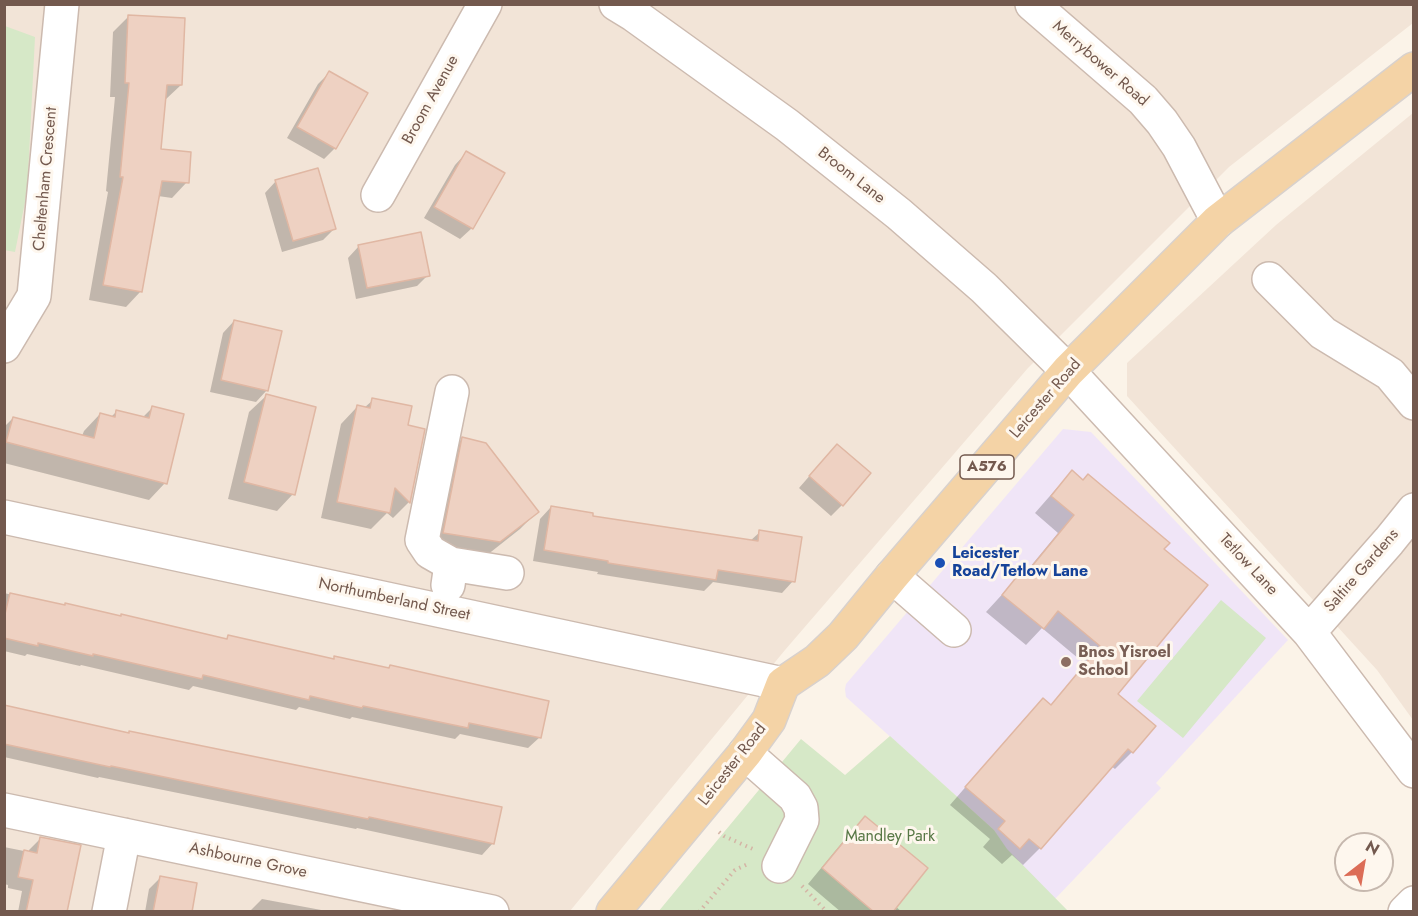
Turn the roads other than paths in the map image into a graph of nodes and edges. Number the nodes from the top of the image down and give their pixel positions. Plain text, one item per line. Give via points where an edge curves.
1 (62, 4) edge
2 (485, 4) edge
3 (1032, 4) edge
4 (630, 8) edge
5 (1413, 69) edge
6 (378, 195) dead end
7 (1218, 221) junction
8 (1269, 279) dead end
9 (4, 346) edge
10 (1068, 371) junction
11 (452, 392) dead end
12 (1413, 404) edge
13 (1413, 510) edge
14 (4, 517) edge
15 (451, 564) junction
16 (507, 573) dead end
17 (892, 576) junction
18 (444, 611) junction
19 (954, 630) dead end
20 (1309, 632) junction
21 (783, 684) junction
22 (745, 753) junction
23 (1413, 771) edge
24 (4, 810) edge
25 (124, 835) junction
26 (768, 858) road end
27 (1413, 903) edge
28 (109, 912) edge
29 (492, 912) edge
30 (613, 912) edge
31 (1405, 912) edge

1 - 9 street, Cheltenham Crescent via 34,296
2 - 6 street, Broom Avenue
3 - 7 street, Merrybower Road via 1150,108 1179,147
4 - 10 street, Broom Lane via 899,214 984,288
5 - 7 main road, Leicester Road / A576
7 - 10 main road, Leicester Road / A576
8 - 12 street via 1323,333 1390,375
10 - 17 main road, Leicester Road / A576
10 - 20 street, Tetlow Lane
11 - 15 street via 422,540 430,552
13 - 20 street, Saltire Gardens
14 - 18 street, Northumberland Street
15 - 16 street
15 - 18 street
17 - 19 street
17 - 21 main road, Leicester Road / A576 via 843,636 817,661
18 - 21 street, Northumberland Street
20 - 23 street, Tetlow Lane
21 - 22 main road, Leicester Road via 769,720
22 - 26 street via 795,797 801,808 802,820
22 - 30 main road, Leicester Road
24 - 25 street, Ashbourne Grove
25 - 28 street
25 - 29 street, Ashbourne Grove
27 - 31 street

